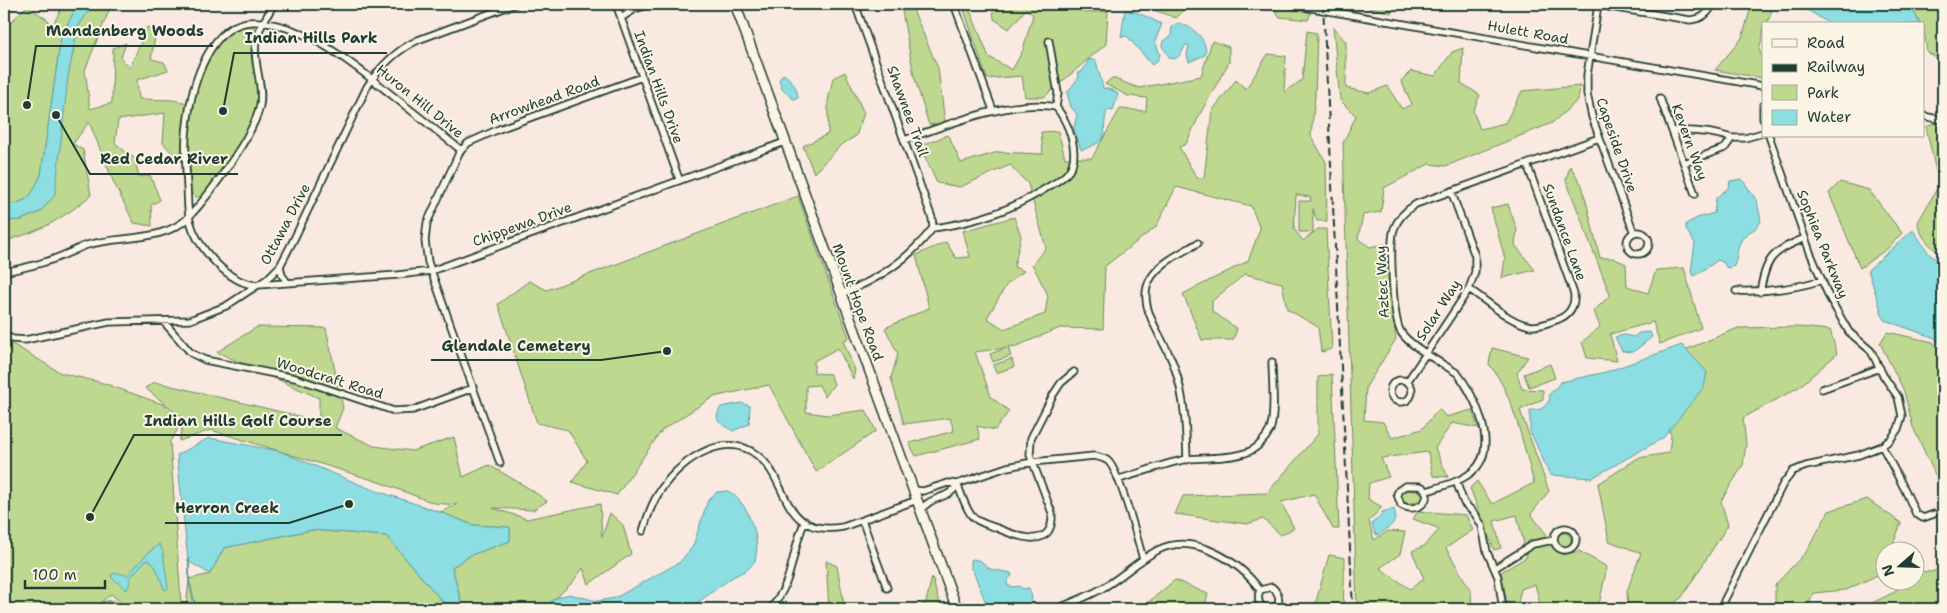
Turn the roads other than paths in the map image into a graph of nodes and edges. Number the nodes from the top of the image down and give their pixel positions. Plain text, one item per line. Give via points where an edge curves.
1 (274, 4) edge
2 (516, 4) edge
3 (616, 4) edge
4 (734, 4) edge
5 (855, 4) edge
6 (954, 4) edge
7 (1288, 4) edge
8 (1591, 4) edge
9 (1636, 4) edge
10 (1713, 4) edge
11 (644, 5) edge
12 (1598, 5) edge
13 (1635, 11) junction
14 (621, 18) junction
15 (264, 23) junction
16 (1049, 41) dead end
17 (1590, 55) junction
18 (642, 77) junction
19 (372, 79) junction
20 (1762, 86) edge
21 (1660, 98) dead end
22 (1056, 107) junction
23 (993, 110) junction
24 (1924, 116) edge
25 (1943, 120) edge
26 (1672, 131) junction
27 (1762, 132) edge
28 (1599, 138) junction
29 (1732, 138) junction
30 (1770, 138) edge
31 (905, 140) junction
32 (785, 142) junction
33 (461, 150) junction
34 (1684, 163) junction
35 (1527, 164) junction
36 (679, 179) junction
37 (1452, 191) junction
38 (1696, 194) dead end
39 (189, 217) junction
40 (933, 228) junction
41 (1634, 233) dead end
42 (1805, 238) junction
43 (1198, 242) dead end
44 (280, 266) junction
45 (431, 270) junction
46 (4, 272) edge
47 (1822, 280) junction
48 (288, 282) junction
49 (258, 285) junction
50 (1468, 289) junction
51 (1736, 291) dead end
52 (1760, 292) junction
53 (841, 294) junction
54 (162, 321) junction
55 (4, 335) edge
56 (1426, 352) junction
57 (1272, 362) dead end
58 (1880, 368) junction
59 (1074, 372) dead end
60 (1407, 382) dead end
61 (473, 388) junction
62 (1822, 389) dead end
63 (1882, 446) junction
64 (1187, 460) junction
65 (1033, 462) junction
66 (500, 463) dead end
67 (1118, 479) junction
68 (1456, 481) junction
69 (958, 484) junction
70 (914, 490) junction
71 (1427, 491) junction
72 (917, 500) junction
73 (921, 511) junction
74 (1934, 514) dead end
75 (862, 520) junction
76 (805, 521) junction
77 (643, 531) dead end
78 (1554, 540) dead end
79 (1143, 560) junction
80 (1495, 568) junction
81 (887, 588) dead end
82 (1260, 590) junction
83 (770, 609) edge
84 (957, 609) edge
85 (1056, 609) edge
86 (1266, 609) edge
87 (1271, 609) edge
88 (1503, 609) edge
89 (1723, 609) edge

1 - 15 street
2 - 19 street, Ottawa Drive via 410,43
3 - 14 street, Indian Hills Drive
4 - 32 street, Mount Hope Road
5 - 31 street, Shawnee Trail
6 - 23 street
7 - 17 street, Hulett Road
8 - 12 street
9 - 13 street
10 - 13 street via 1708,13 1697,19
11 - 14 street
12 - 13 street
12 - 17 street, Capeside Drive
14 - 18 street, Indian Hills Drive
15 - 19 street, Huron Hill Drive via 321,44
15 - 39 street via 255,48 262,92 258,113 248,135
15 - 39 street, Huron Hill Drive via 243,23 223,33 200,73 186,128
16 - 22 street via 1058,94
17 - 20 street, Hulett Road
17 - 28 street, Capeside Drive via 1586,94
18 - 33 street, Arrowhead Road via 473,139
18 - 36 street, Indian Hills Drive
19 - 33 street, Huron Hill Drive
19 - 44 street, Ottawa Drive
21 - 26 street, Kevern Way
22 - 23 street via 1046,104
22 - 40 street via 1063,115 1074,151 1068,172 1018,203 958,225
23 - 31 street
24 - 25 street
26 - 29 street via 1688,130
26 - 34 street, Kevern Way
27 - 29 street
28 - 35 street, Aztec Way
28 - 41 street, Capeside Drive
29 - 34 street via 1725,148
30 - 42 street, Sophiea Parkway
31 - 40 street, Shawnee Trail
32 - 36 street, Chippewa Drive
32 - 53 street, Mount Hope Road
33 - 45 street via 427,223 425,247
34 - 38 street, Kevern Way
35 - 37 street, Aztec Way
35 - 50 street, Sundance Lane via 1573,291 1572,309 1565,316 1546,324 1528,325
36 - 45 street, Chippewa Drive
37 - 50 street, Solar Way via 1475,256 1476,272
37 - 56 street, Aztec Way via 1408,209 1398,220 1392,235 1396,322 1405,338
39 - 46 street via 156,235 88,244 62,256
39 - 49 street, Huron Hill Drive via 214,262 240,281
40 - 53 street via 922,242 885,273
42 - 47 street, Sophiea Parkway
42 - 52 street via 1778,250 1765,270
43 - 64 street via 1153,274 1146,296 1147,308 1175,366 1183,396
44 - 48 street
44 - 49 street, Ottawa Drive
45 - 48 street, Chippewa Drive
45 - 61 street
47 - 52 street via 1796,288
47 - 58 street, Sophiea Parkway via 1849,332 1871,351
48 - 49 street, Chippewa Drive
49 - 54 street, Ottawa Drive via 211,313 190,320
50 - 56 street, Solar Way
51 - 52 street
53 - 70 street, Mount Hope Road
54 - 55 street, Ottawa Drive via 108,322 25,340
54 - 61 street, Woodcraft Road via 191,353 205,360 295,378 394,411 413,410
56 - 60 street, Solar Way
56 - 68 street, Aztec Way via 1457,373 1464,382 1484,432 1486,447 1481,462 1471,473
57 - 64 street via 1273,418 1266,437 1246,453
58 - 62 street
58 - 63 street, Sophiea Parkway via 1898,396 1902,416 1898,429
59 - 65 street via 1057,389 1035,428 1030,447
61 - 66 street
63 - 74 street via 1916,514 1923,518
63 - 89 street, Sophiea Parkway via 1865,454 1793,471 1783,484 1724,601
64 - 67 street
65 - 67 street via 1094,456 1108,461
65 - 69 street via 1007,467
65 - 69 street via 1052,513 1052,523 1046,533 1033,539 1000,530 972,516
67 - 79 street
68 - 71 street, Aztec Way
68 - 80 street via 1464,503 1482,526 1487,552
69 - 70 street
69 - 73 street via 953,491 929,501
70 - 72 street, Mount Hope Road
71 - 71 street, Aztec Way via 1420,486 1403,487 1398,492 1398,500 1405,508 1418,506 1426,501
72 - 73 street, Mount Hope Road
72 - 75 street
73 - 84 street, Mount Hope Road
75 - 76 street via 831,528
75 - 81 street
76 - 77 street via 790,508 760,458 746,449 728,445 701,454 673,474 657,496
76 - 83 street via 788,581
78 - 80 street via 1533,544
79 - 82 street via 1159,549 1195,545 1216,552 1234,564 1253,579
79 - 85 street via 1100,590
80 - 88 street
82 - 86 street via 1259,601
82 - 87 street via 1272,587 1278,593 1278,605

